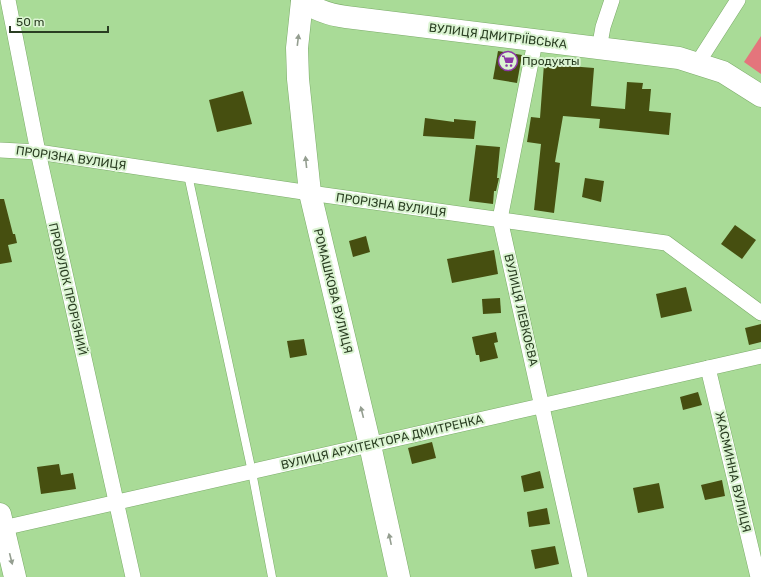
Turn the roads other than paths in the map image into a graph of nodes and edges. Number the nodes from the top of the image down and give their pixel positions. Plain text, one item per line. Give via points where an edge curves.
1 (8, 0) edge
2 (303, 0) edge
3 (612, 0) edge
4 (738, 0) edge
5 (535, 42) junction
6 (599, 49) junction
7 (698, 64) junction
8 (761, 96) edge
9 (0, 150) edge
10 (38, 152) junction
11 (188, 175) junction
12 (310, 193) junction
13 (500, 219) junction
14 (761, 313) edge
15 (761, 356) edge
16 (708, 368) junction
17 (543, 405) junction
18 (370, 445) junction
19 (252, 472) junction
20 (117, 502) junction
21 (2, 521) edge
22 (15, 577) edge
23 (133, 577) edge
24 (272, 577) edge
25 (399, 577) edge
26 (580, 577) edge
27 (758, 577) edge

1 - 10 street, ПРОВУЛОК ПРОРІЗНИЙ
2 - 5 street, ВУЛИЦЯ ДМИТРІЇВСЬКА via 314,8 332,15
12 -> 2 street, РОМАШКОВА ВУЛИЦЯ via 296,48
3 - 6 street
4 - 7 street
5 - 6 street, ВУЛИЦЯ ДМИТРІЇВСЬКА
5 - 13 street, ВУЛИЦЯ ЛЕВКОЄВА
6 - 7 street, ВУЛИЦЯ ДМИТРІЇВСЬКА via 679,58
7 - 8 street, ВУЛИЦЯ ДМИТРІЇВСЬКА via 723,72
9 - 10 street, ПРОРІЗНА ВУЛИЦЯ
10 - 11 street, ПРОРІЗНА ВУЛИЦЯ
10 - 20 street, ПРОВУЛОК ПРОРІЗНИЙ
11 - 12 street, ПРОРІЗНА ВУЛИЦЯ
11 - 19 lane
12 - 13 street, ПРОРІЗНА ВУЛИЦЯ
18 -> 12 street, РОМАШКОВА ВУЛИЦЯ
13 - 14 street, ПРОРІЗНА ВУЛИЦЯ via 666,243
13 - 17 street, ВУЛИЦЯ ЛЕВКОЄВА
15 - 16 street, ВУЛИЦЯ АРХІТЕКТОРА ДМИТРЕНКА
16 - 17 street, ВУЛИЦЯ АРХІТЕКТОРА ДМИТРЕНКА
16 - 27 street, ЖАСМИННА ВУЛИЦЯ
17 - 18 street, ВУЛИЦЯ АРХІТЕКТОРА ДМИТРЕНКА
17 - 26 street, ВУЛИЦЯ ЛЕВКОЄВА
18 - 19 street, ВУЛИЦЯ АРХІТЕКТОРА ДМИТРЕНКА
25 -> 18 street, РОМАШКОВА ВУЛИЦЯ
19 - 20 street, ВУЛИЦЯ АРХІТЕКТОРА ДМИТРЕНКА
19 - 24 lane
20 - 21 street, ВУЛИЦЯ АРХІТЕКТОРА ДМИТРЕНКА
20 - 23 street, ПРОВУЛОК ПРОРІЗНИЙ
21 -> 22 street

